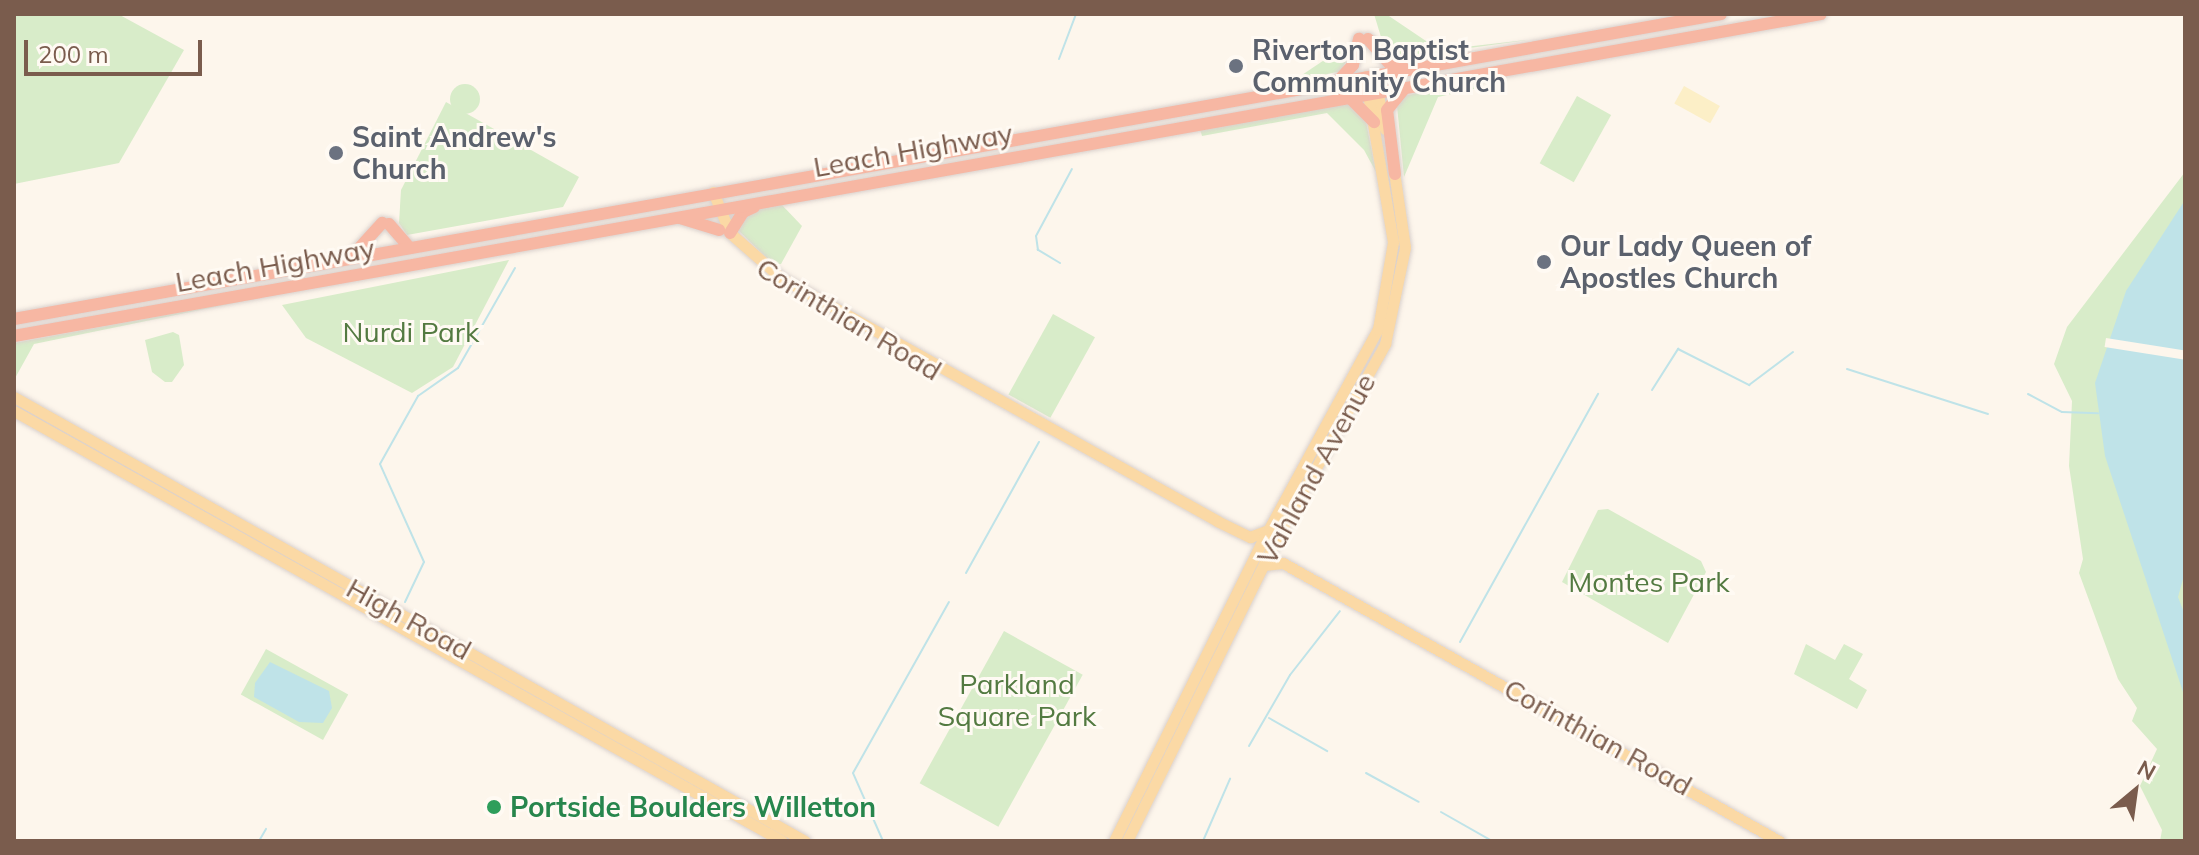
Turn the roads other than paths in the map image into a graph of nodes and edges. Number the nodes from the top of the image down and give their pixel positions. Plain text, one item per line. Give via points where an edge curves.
1 (1721, 14) edge
2 (1821, 14) edge
3 (1405, 69) junction
4 (1369, 75) junction
5 (1338, 81) junction
6 (1408, 87) junction
7 (1372, 92) junction
8 (1348, 96) junction
9 (1374, 122) junction
10 (1395, 174) junction
11 (709, 193) junction
12 (776, 199) junction
13 (713, 210) junction
14 (677, 217) junction
15 (724, 231) junction
16 (409, 247) junction
17 (350, 258) junction
18 (14, 319) edge
19 (14, 336) edge
20 (14, 397) edge
21 (14, 411) edge
22 (1320, 462) junction
23 (1153, 488) junction
24 (1286, 499) junction
25 (1269, 527) junction
26 (1276, 539) junction
27 (1268, 551) junction
28 (1258, 564) junction
29 (1423, 640) junction
30 (1201, 682) junction
31 (1776, 838) edge
32 (782, 841) edge
33 (805, 841) edge
34 (1114, 841) edge
35 (1127, 841) edge
36 (1788, 841) edge

1 - 3 highway, Leach Highway
2 - 6 highway, Leach Highway
3 - 4 highway, Leach Highway
3 - 5 highway via 1390,64 1363,39 1353,65
4 - 5 highway, Leach Highway
4 - 7 main road, Vahland Avenue
5 - 11 highway, Leach Highway
6 - 7 highway, Leach Highway
6 - 10 highway via 1387,110
7 - 8 highway, Leach Highway
7 - 9 main road, Vahland Avenue
7 - 10 main road, Vahland Avenue
8 - 9 highway
8 - 12 highway, Leach Highway
9 - 24 main road, Vahland Avenue via 1393,242 1383,312 1374,341
10 - 22 main road, Vahland Avenue via 1405,247 1390,330
11 - 13 main road, Corinthian Road
11 - 16 highway, Leach Highway
12 - 13 highway, Leach Highway
12 - 15 highway via 743,212
13 - 14 highway, Leach Highway
13 - 15 main road, Corinthian Road
14 - 15 highway
14 - 19 highway, Leach Highway
15 - 23 main road, Corinthian Road via 779,283
16 - 17 highway, Leach Highway
16 - 17 highway via 385,223
17 - 18 highway, Leach Highway
20 - 33 main road, High Road
21 - 32 main road, High Road
22 - 24 main road via 1319,451
22 - 26 main road, Vahland Avenue
23 - 25 main road, Corinthian Road via 1250,537
23 - 27 main road, Corinthian Road
24 - 25 main road, Vahland Avenue
25 - 27 main road, Vahland Avenue
26 - 27 main road
26 - 27 main road
27 - 28 main road, Vahland Avenue
27 - 29 main road, Corinthian Road
28 - 29 main road, Corinthian Road via 1283,563
28 - 30 main road, Vahland Avenue
29 - 31 main road, Corinthian Road
30 - 34 main road, Vahland Avenue
30 - 35 main road, Vahland Avenue
31 - 36 main road, Corinthian Road

